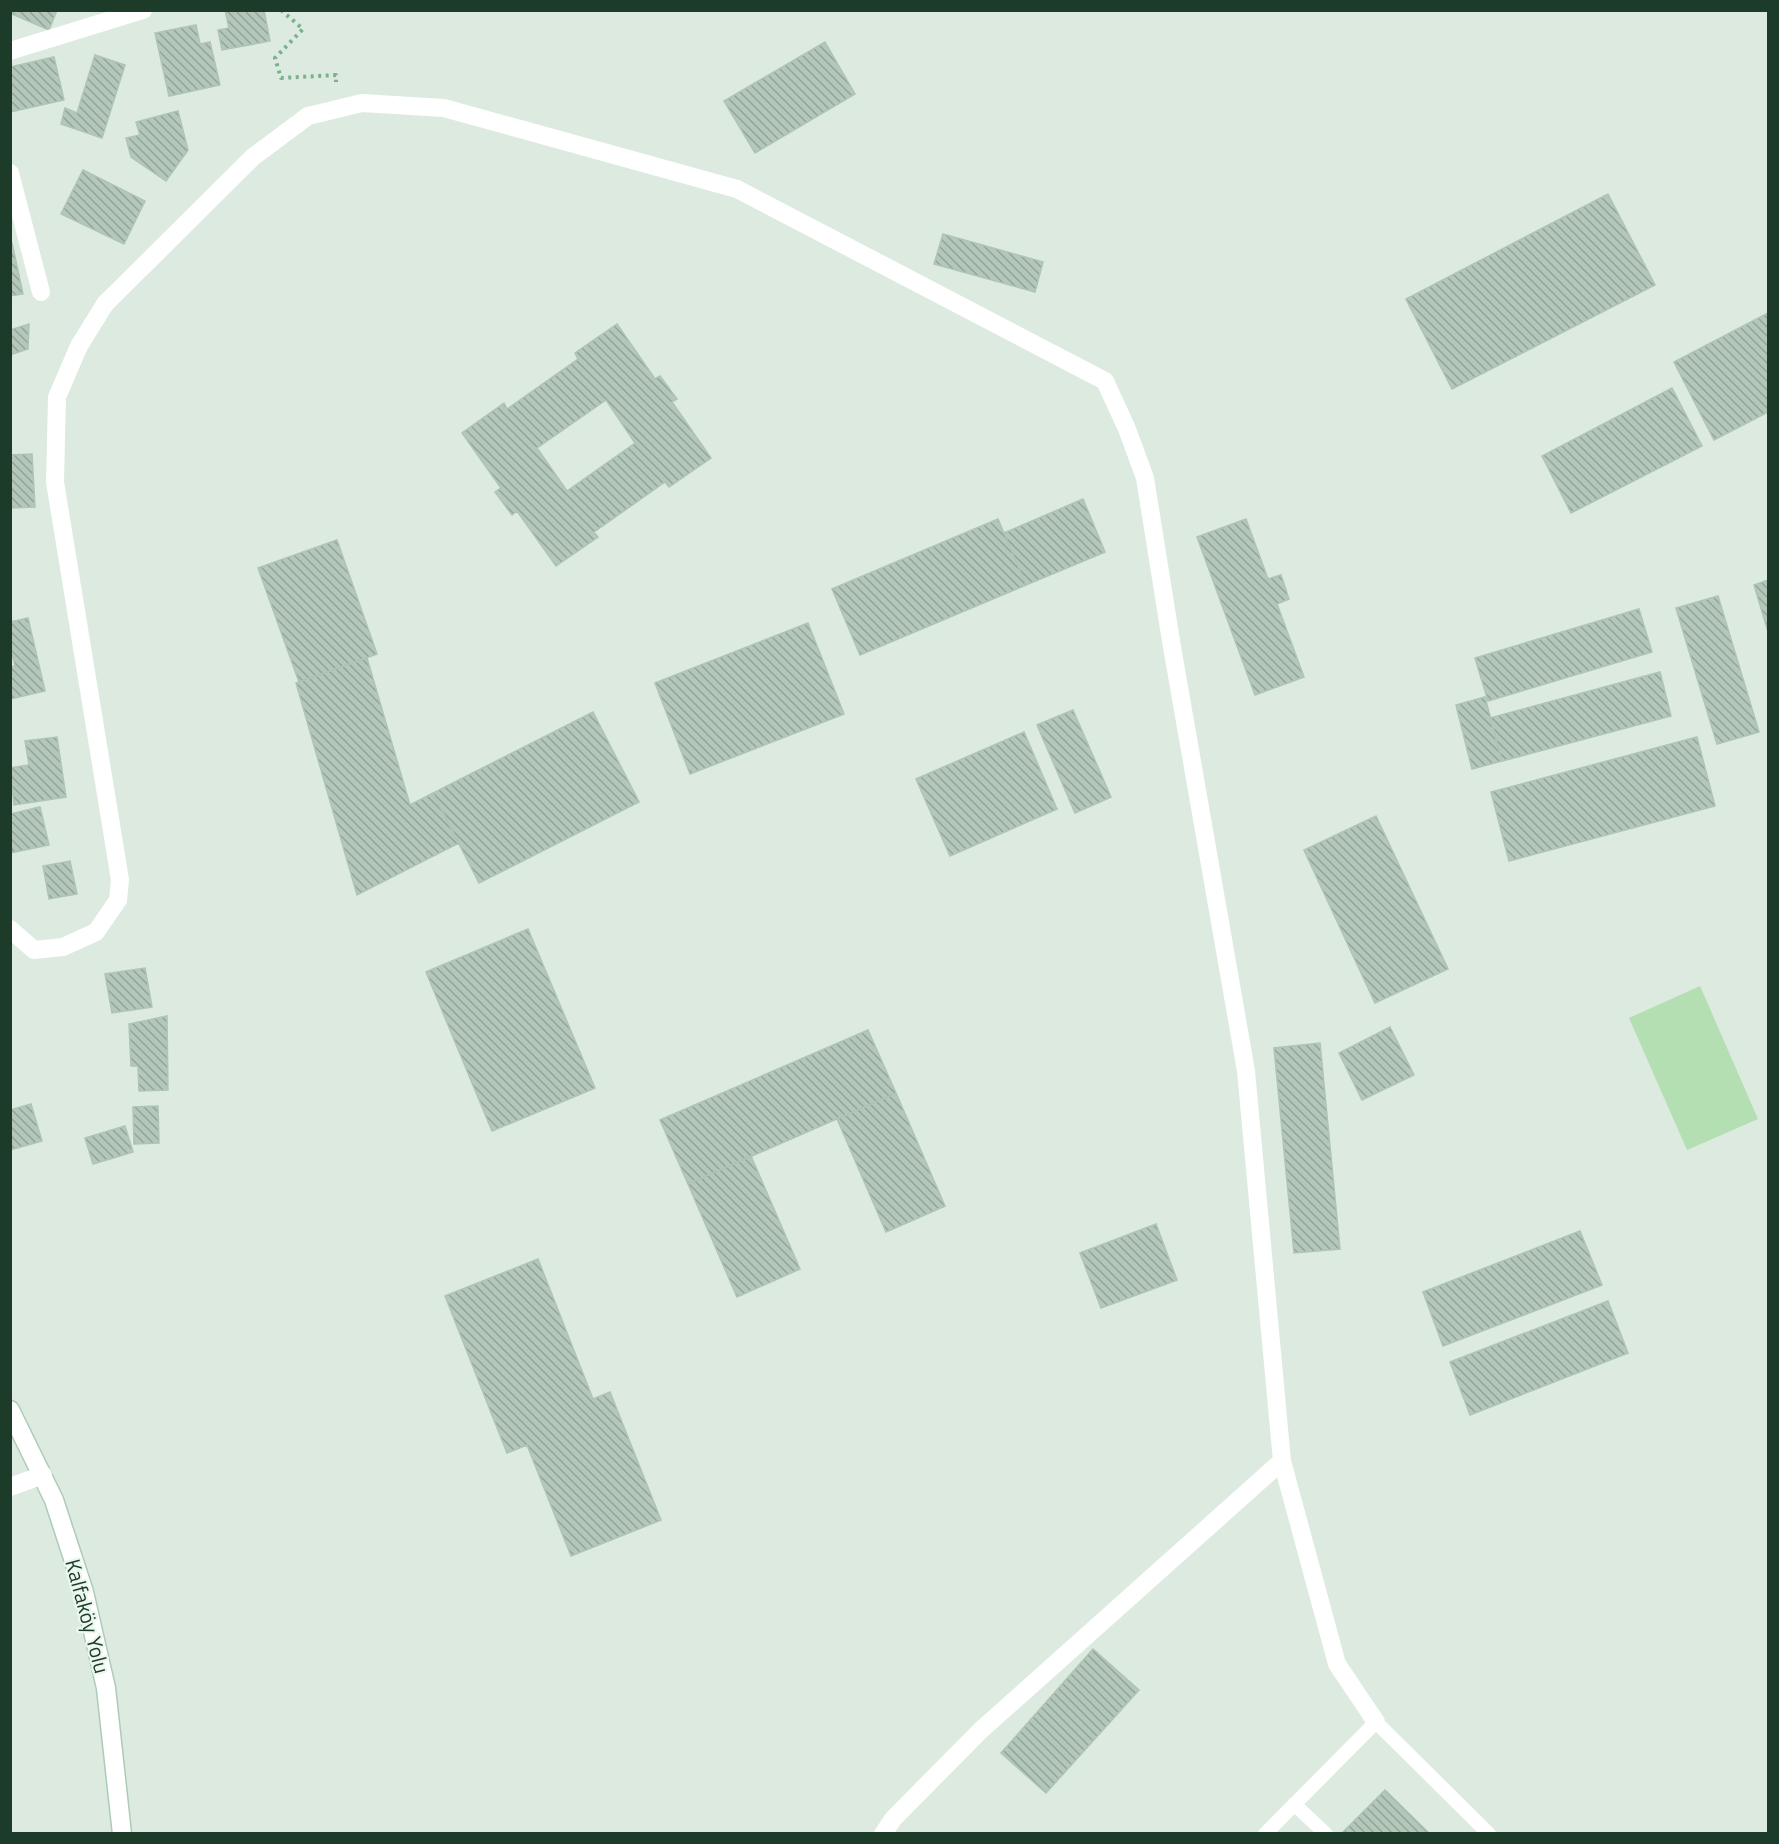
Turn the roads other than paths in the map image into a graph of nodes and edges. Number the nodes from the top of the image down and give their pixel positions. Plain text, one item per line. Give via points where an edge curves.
1 (143, 10) edge
2 (10, 51) edge
3 (10, 173) edge
4 (41, 292) dead end
5 (10, 929) edge
6 (10, 1410) edge
7 (1282, 1461) junction
8 (43, 1475) junction
9 (10, 1487) edge
10 (1376, 1722) junction
11 (1293, 1804) junction
12 (122, 1833) edge
13 (883, 1833) edge
14 (1265, 1833) edge
15 (1326, 1833) edge
16 (1488, 1833) edge

1 - 2 street
3 - 4 street
5 - 7 street via 34,950 63,947 96,932 118,900 120,880 55,482 57,397 79,346 105,304 253,157 308,116 362,103 444,108 736,189 1105,381 1127,429 1145,478 1246,1071
6 - 8 street, Kalfaköy Yolu
7 - 10 street via 1337,1664
7 - 13 street via 980,1731
8 - 9 street
8 - 12 street, Kalfaköy Yolu via 84,1592 106,1688
10 - 11 lane
10 - 16 lane
11 - 14 lane
11 - 15 lane

